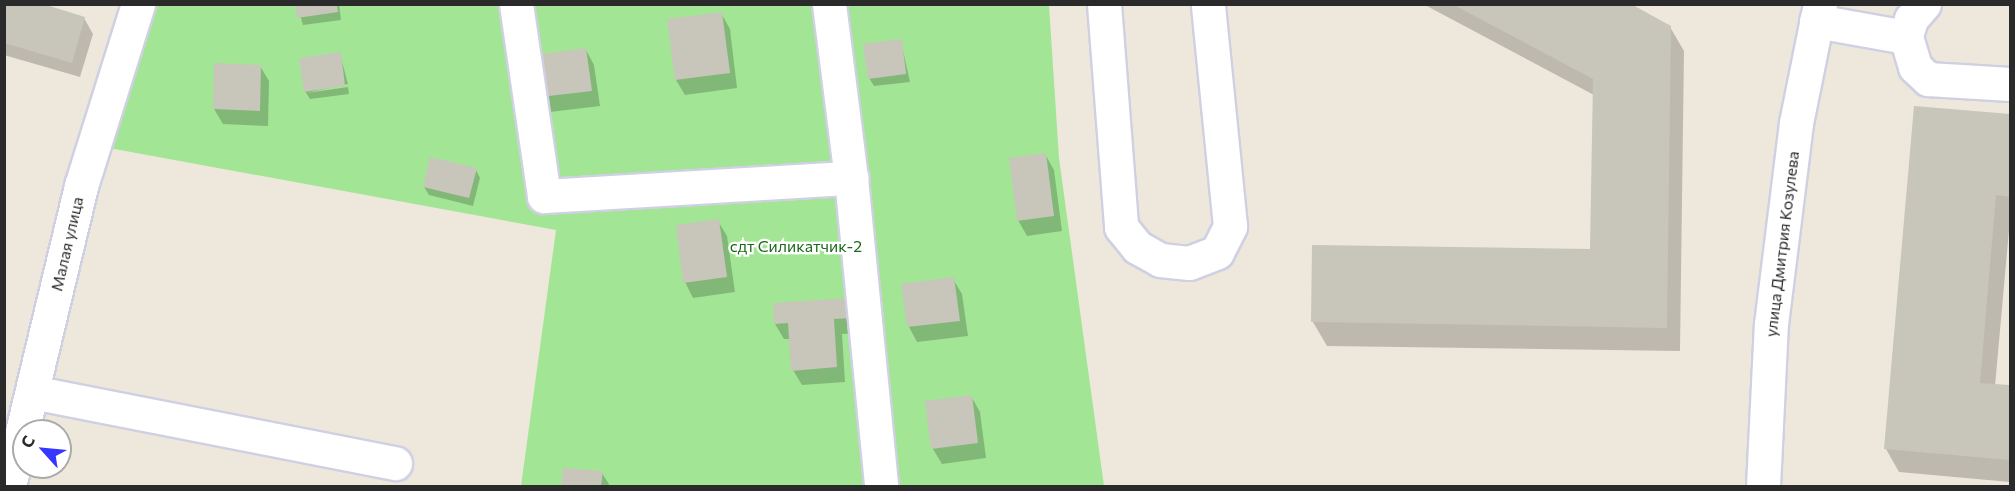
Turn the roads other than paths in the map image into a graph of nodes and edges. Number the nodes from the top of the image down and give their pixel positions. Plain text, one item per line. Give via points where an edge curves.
1 (138, 4) edge
2 (516, 4) edge
3 (829, 4) edge
4 (1104, 4) edge
5 (1208, 4) edge
6 (1924, 4) edge
7 (1818, 13) edge
8 (1906, 37) junction
9 (2010, 84) edge
10 (851, 178) junction
11 (32, 392) junction
12 (395, 463) dead end
13 (9, 486) edge
14 (881, 486) edge
15 (1763, 486) edge

1 - 11 street, Малая улица via 81,186
2 - 10 street via 543,196
3 - 10 street
4 - 5 street via 1121,227 1137,247 1160,260 1189,262 1217,252 1230,226
6 - 8 street via 1911,19
7 - 8 street
7 - 15 street, улица Дмитрия Козулева via 1796,123 1771,324
8 - 9 street via 1915,67 1928,79
10 - 14 street
11 - 12 street
11 - 13 street, Малая улица

